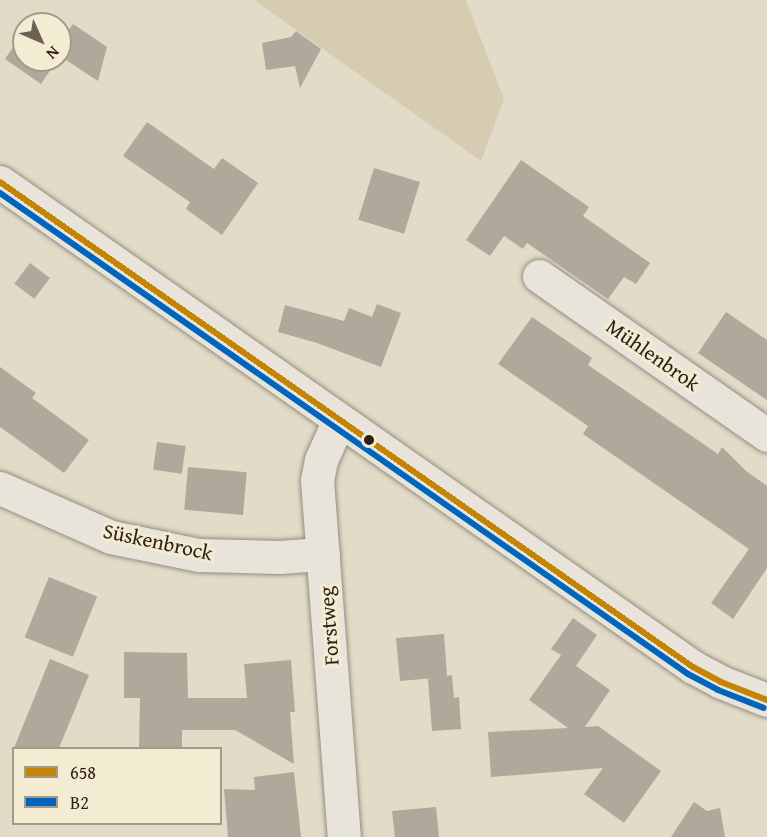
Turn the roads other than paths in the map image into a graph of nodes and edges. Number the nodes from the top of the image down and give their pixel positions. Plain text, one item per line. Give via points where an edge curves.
1 (0, 182) edge
2 (539, 276) dead end
3 (339, 420) junction
4 (767, 435) edge
5 (0, 488) edge
6 (323, 554) junction
7 (767, 700) edge
8 (344, 837) edge

1 - 3 street
2 - 4 street, Mühlenbrok
3 - 6 street, Forstweg via 321,460 317,480
3 - 7 street via 693,667
5 - 6 street, Süskenbrock via 111,537 200,555
6 - 8 street, Forstweg

